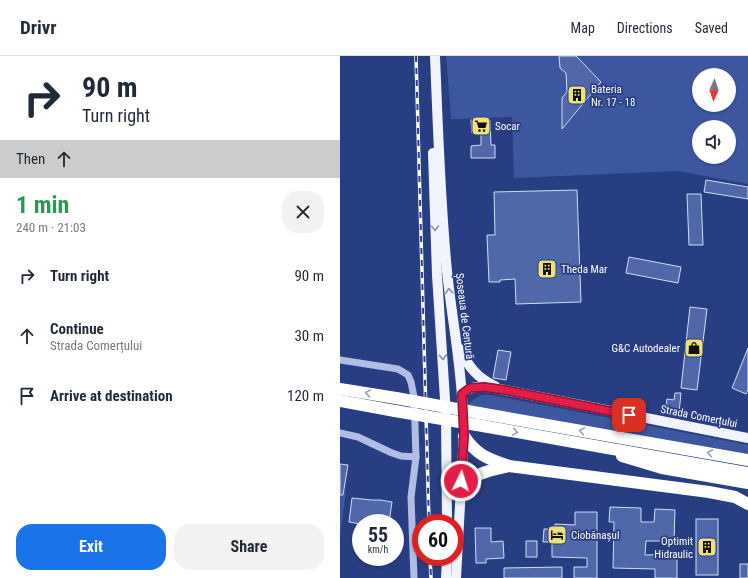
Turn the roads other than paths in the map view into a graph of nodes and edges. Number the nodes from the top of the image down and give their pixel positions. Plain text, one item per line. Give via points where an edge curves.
1 (428, 56) edge
2 (435, 56) edge
3 (457, 344) junction
4 (340, 360) edge
5 (340, 389) edge
6 (505, 390) junction
7 (462, 394) junction
8 (340, 401) edge
9 (340, 432) edge
10 (464, 436) junction
11 (748, 438) edge
12 (592, 446) junction
13 (645, 454) junction
14 (416, 458) junction
15 (748, 460) edge
16 (509, 466) junction
17 (748, 473) edge
18 (748, 478) edge
19 (748, 483) edge
20 (461, 491) junction
21 (748, 504) edge
22 (447, 514) edge
23 (447, 566) edge
24 (414, 578) edge
25 (446, 578) edge
26 (456, 578) edge

1 -> 22 main road, Șoseaua de Centură via 436,268 446,414
3 -> 2 main road, Șoseaua de Centură via 444,239
3 - 6 main road via 471,369 481,378
3 - 7 main road, Șoseaua de Centură
4 - 14 street via 398,369 408,374 414,397
15 -> 5 highway, bridge
6 - 7 main road via 476,387
6 - 11 main road, Strada Comerțului
7 - 10 main road, Șoseaua de Centură
8 -> 12 highway, bridge
9 - 14 street via 358,437 392,453
10 - 16 highway via 480,454
10 - 20 main road, Șoseaua de Centură
12 - 13 highway
12 - 19 highway via 648,465
13 - 17 highway
13 - 18 highway via 677,465
14 - 24 street via 411,497
16 - 20 highway via 476,475
16 - 21 highway via 709,492 735,497
20 - 26 main road, Șoseaua de Centură
23 - 25 main road

